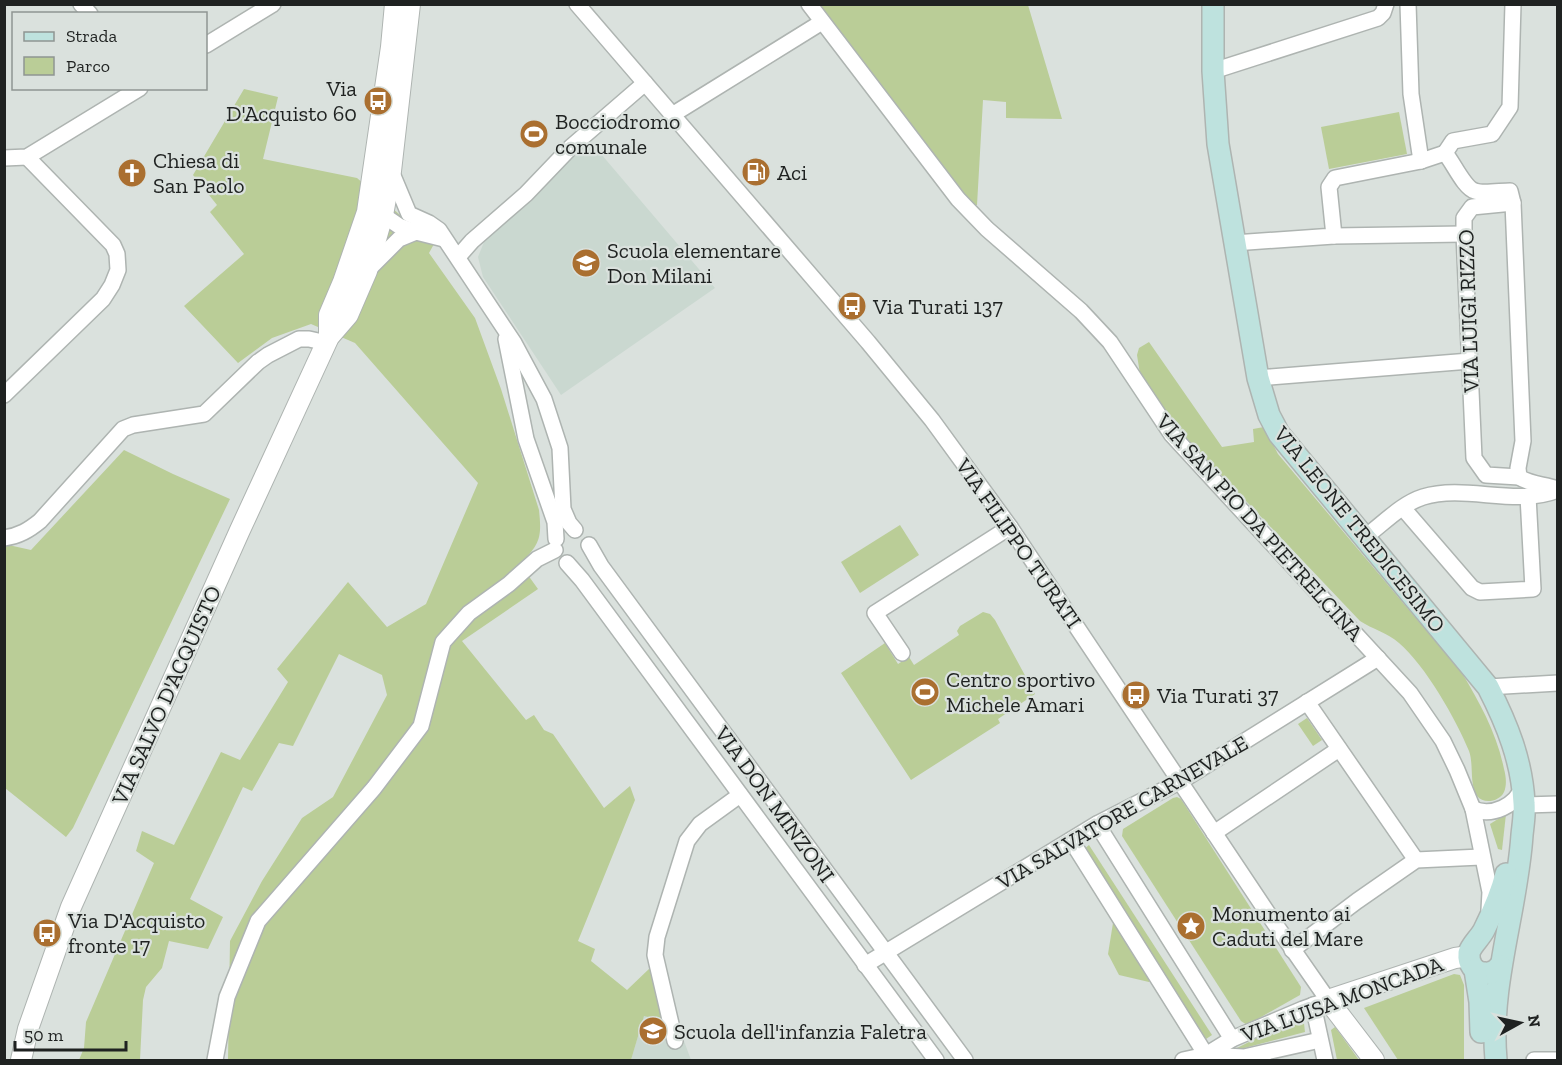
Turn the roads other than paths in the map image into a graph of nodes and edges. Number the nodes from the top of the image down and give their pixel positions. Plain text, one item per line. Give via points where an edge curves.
1 (273, 4) edge
2 (395, 4) edge
3 (410, 4) edge
4 (577, 4) edge
5 (809, 4) edge
6 (1213, 4) edge
7 (1386, 4) edge
8 (1408, 4) edge
9 (1513, 4) edge
10 (822, 22) junction
11 (207, 44) edge
12 (1213, 71) junction
13 (645, 83) junction
14 (137, 90) edge
15 (672, 115) junction
16 (1445, 153) junction
17 (27, 157) junction
18 (4, 158) edge
19 (1421, 161) junction
20 (391, 171) junction
21 (1513, 204) junction
22 (375, 214) junction
23 (409, 214) junction
24 (416, 232) junction
25 (1464, 234) junction
26 (1334, 236) junction
27 (444, 239) junction
28 (1234, 243) junction
29 (458, 257) junction
30 (367, 271) junction
31 (505, 330) junction
32 (328, 340) junction
33 (1470, 360) junction
34 (1258, 378) junction
35 (4, 395) edge
36 (1519, 477) junction
37 (1557, 490) edge
38 (1528, 496) junction
39 (1403, 508) junction
40 (1010, 527) junction
41 (575, 530) junction
42 (1365, 537) junction
43 (4, 538) edge
44 (556, 545) junction
45 (589, 545) junction
46 (567, 563) junction
47 (902, 653) dead end
48 (1378, 658) junction
49 (1557, 683) edge
50 (1488, 687) junction
51 (1306, 702) junction
52 (1339, 749) junction
53 (1181, 781) junction
54 (740, 795) junction
55 (1523, 804) junction
56 (1557, 804) edge
57 (1473, 808) junction
58 (1097, 824) junction
59 (1214, 833) junction
60 (1071, 840) junction
61 (1481, 857) junction
62 (1416, 860) junction
63 (1487, 921) junction
64 (1292, 950) junction
65 (885, 952) junction
66 (1474, 956) junction
67 (1502, 960) junction
68 (865, 965) junction
69 (1320, 1003) junction
70 (1232, 1040) junction
71 (1320, 1040) junction
72 (675, 1041) dead end
73 (1206, 1055) junction
74 (21, 1060) edge
75 (215, 1060) edge
76 (936, 1060) edge
77 (965, 1060) edge
78 (1183, 1060) edge
79 (1324, 1060) edge
80 (1374, 1060) edge
81 (1482, 1060) edge
82 (1496, 1060) edge
83 (1534, 1060) edge
84 (1557, 1060) edge

1 - 11 street
2 - 22 street, VIA SALVO D'ACQUISTO
3 - 20 street, VIA SALVO D'ACQUISTO
4 - 13 street, VIA FILIPPO TURATI
5 - 10 street, VIA SAN PIO DA PIETRELCINA
6 - 12 main road, VIA LEONE TREDICESIMO
7 - 12 street via 1378,18
8 - 19 street via 1411,94
9 - 16 street via 1510,107 1492,134 1454,141
10 - 15 street
10 - 48 street, VIA SAN PIO DA PIETRELCINA via 958,199 1110,342 1172,435
12 - 28 main road, VIA LEONE TREDICESIMO via 1217,134
13 - 15 street, VIA FILIPPO TURATI
13 - 29 street via 571,147
14 - 17 street
15 - 40 street, VIA FILIPPO TURATI via 915,398
16 - 19 street
16 - 21 street via 1464,184 1475,192 1510,191
17 - 18 street
17 - 35 street via 107,237 117,254 118,270 103,299
19 - 26 street via 1335,178 1329,187
20 - 22 street, VIA SALVO D'ACQUISTO
20 - 23 street
21 - 25 street, VIA LUIGI RIZZO via 1472,207 1464,218
21 - 36 street via 1523,441
22 - 23 street
22 - 24 street
22 - 30 street, VIA SALVO D'ACQUISTO
22 - 32 street, VIA SALVO D'ACQUISTO via 329,315
23 - 27 street, VIA DON MINZONI via 439,230
24 - 27 street
24 - 30 street via 399,239
25 - 26 street
25 - 33 street, VIA LUIGI RIZZO
26 - 28 street
27 - 29 street, VIA DON MINZONI
28 - 34 main road, VIA LEONE TREDICESIMO
29 - 31 street, VIA DON MINZONI
30 - 32 street, VIA SALVO D'ACQUISTO via 348,315
31 - 41 street, VIA DON MINZONI via 544,399 560,448 563,509
31 - 44 street, VIA DON MINZONI via 526,439 555,522
32 - 43 street via 299,339 268,355 204,414 123,429 40,521 28,531
32 - 74 street, VIA SALVO D'ACQUISTO via 71,907
33 - 34 street
33 - 36 street, VIA LUIGI RIZZO via 1474,458 1486,476
34 - 42 main road, VIA LEONE TREDICESIMO via 1269,415 1280,434
36 - 37 street via 1528,484 1548,485
37 - 38 street
38 - 39 street via 1436,494
38 - 39 street via 1533,589 1472,588
39 - 42 street
40 - 47 street via 875,613
40 - 53 street, VIA FILIPPO TURATI
41 - 44 street via 564,531
41 - 45 street, VIA DON MINZONI via 584,534
42 - 50 main road, VIA LEONE TREDICESIMO
44 - 46 street, VIA DON MINZONI via 558,556
44 - 75 street via 470,613 443,642 421,726 374,788 258,921 227,997
45 - 46 street via 580,561
45 - 65 street, VIA DON MINZONI
46 - 54 street, VIA DON MINZONI
48 - 51 street, VIA SALVATORE CARNEVALE
48 - 57 street, VIA SAN PIO DA PIETRELCINA via 1410,693 1443,741
49 - 50 street
50 - 55 main road, VIA LEONE TREDICESIMO via 1516,748
51 - 52 street
51 - 53 street, VIA SALVATORE CARNEVALE
52 - 59 street
52 - 62 street
53 - 58 street, VIA SALVATORE CARNEVALE
53 - 59 street, VIA FILIPPO TURATI
54 - 68 street, VIA DON MINZONI
54 - 72 street via 700,824 687,841 657,937 655,955
55 - 56 street
55 - 57 street via 1520,793 1506,806 1486,813
55 - 63 main road via 1502,892
55 - 67 main road via 1520,860
57 - 61 street, VIA SAN PIO DA PIETRELCINA
58 - 60 street, VIA SALVATORE CARNEVALE
58 - 70 street
59 - 64 street, VIA FILIPPO TURATI
60 - 65 street, VIA SALVATORE CARNEVALE
60 - 73 street
61 - 62 street
61 - 63 street, VIA SAN PIO DA PIETRELCINA via 1490,892
62 - 64 street
63 - 66 main road
64 - 69 street, VIA FILIPPO TURATI
65 - 68 street, VIA SALVATORE CARNEVALE
65 - 77 street, VIA DON MINZONI
66 - 67 main road via 1480,973 1492,973
66 - 67 main road via 1485,940 1502,950
66 - 69 street, VIA LUISA MONCADA via 1455,958
66 - 81 main road
67 - 82 main road via 1493,1020
68 - 76 street, VIA DON MINZONI
69 - 70 street, VIA LUISA MONCADA
69 - 71 street
69 - 80 street
70 - 73 street, VIA LUISA MONCADA
71 - 73 street via 1244,1057
71 - 79 street
73 - 78 street, VIA LUISA MONCADA
83 - 84 street

